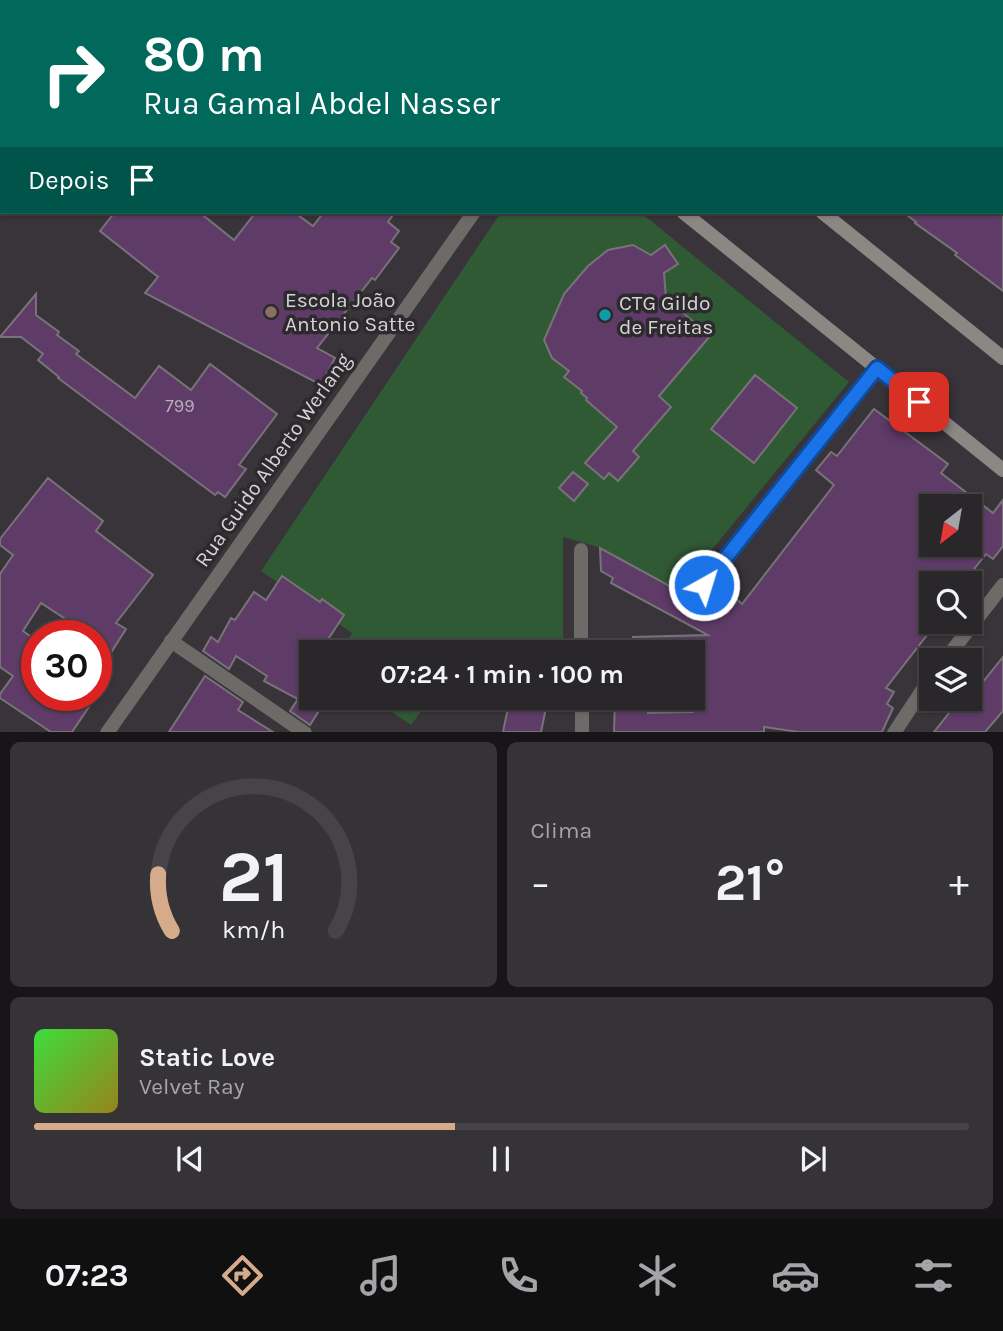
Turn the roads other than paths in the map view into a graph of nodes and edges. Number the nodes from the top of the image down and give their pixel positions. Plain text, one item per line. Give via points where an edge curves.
1 (473, 214) edge
2 (685, 214) edge
3 (824, 214) edge
4 (1003, 358) edge
5 (877, 368) junction
6 (1003, 470) edge
7 (581, 550) dead end
8 (704, 585) dead end
9 (1003, 585) edge
10 (582, 640) edge
11 (171, 641) junction
12 (954, 648) edge
13 (919, 695) edge
14 (582, 710) edge
15 (108, 732) edge
16 (304, 732) edge
17 (582, 732) edge
18 (895, 732) edge

1 - 11 street, Rua Guido Alberto Werlang
2 - 5 street
3 - 4 street
5 - 6 street
5 - 8 street
7 - 10 street
9 - 12 street
11 - 15 street, Rua Guido Alberto Werlang
11 - 16 street
13 - 18 street
14 - 17 street

